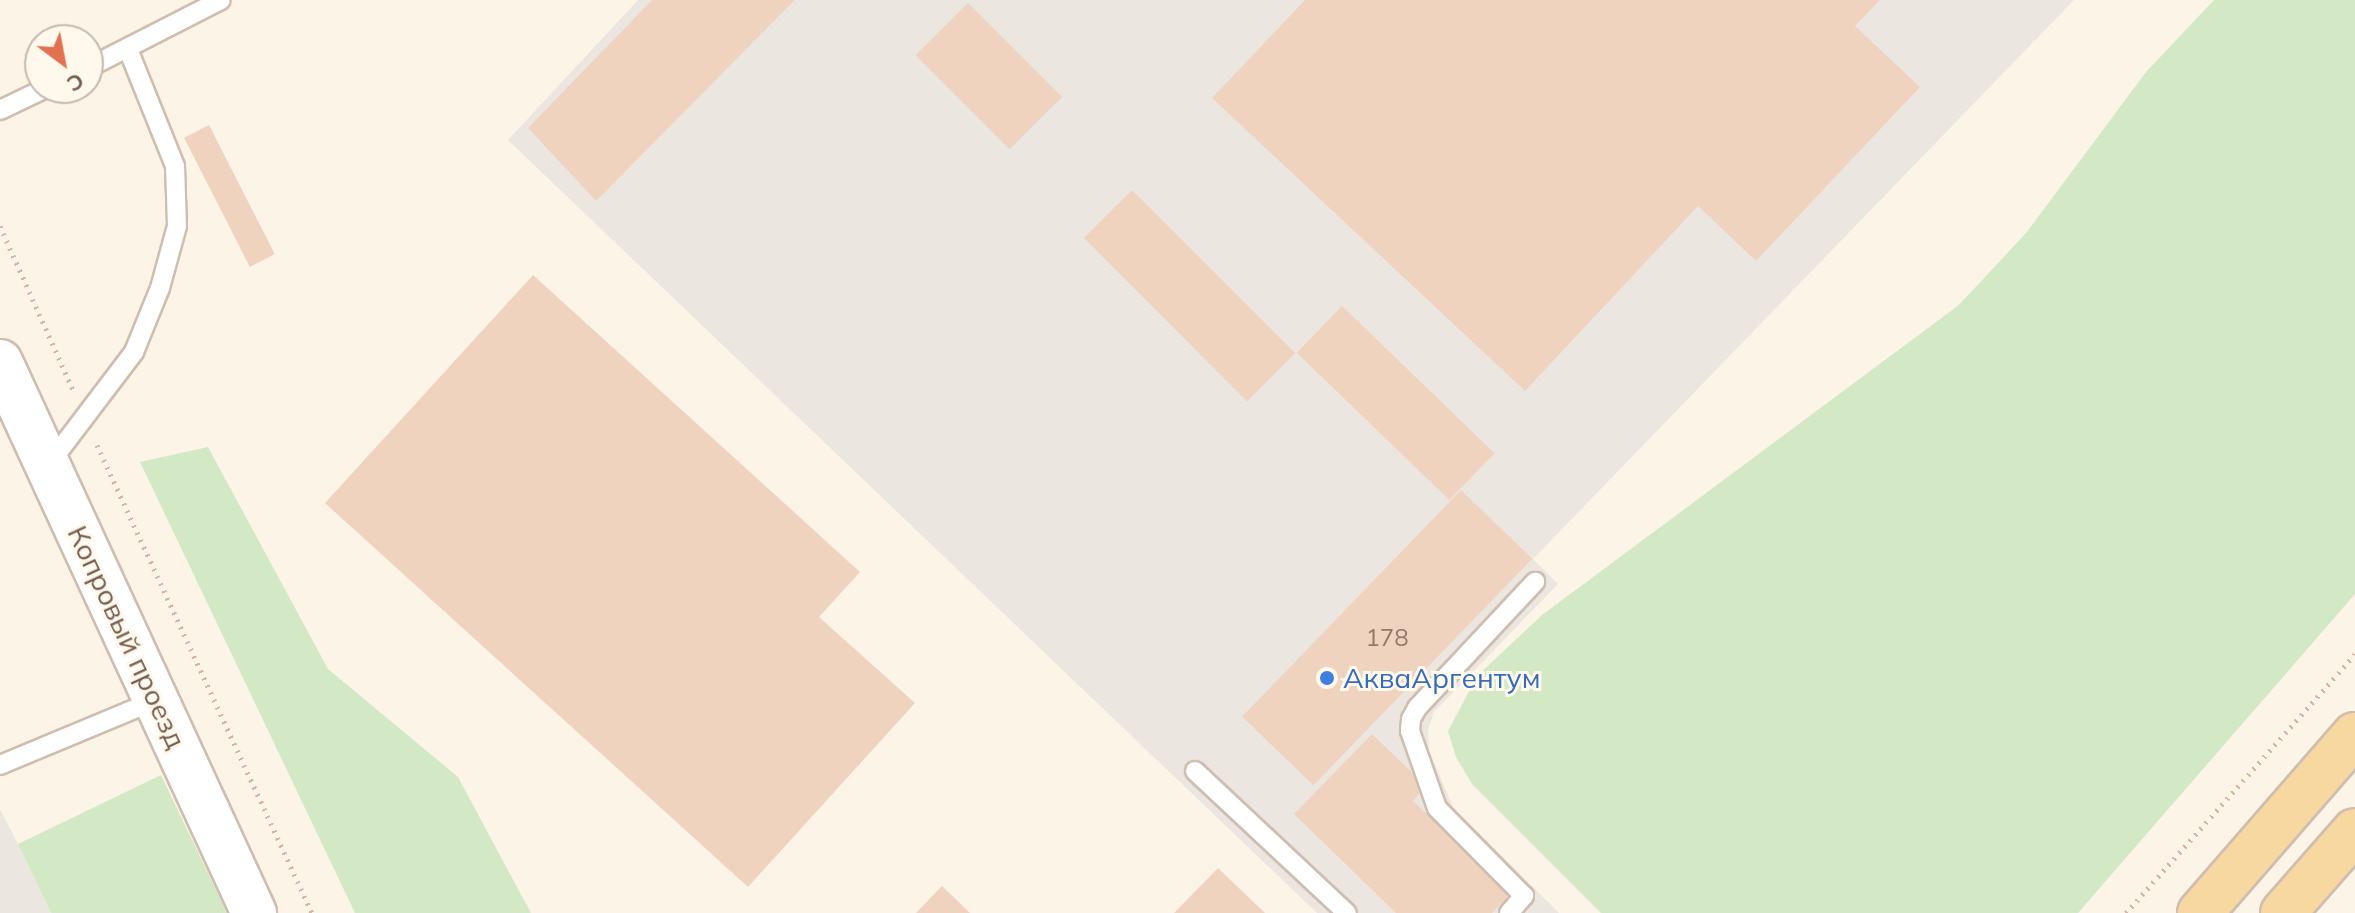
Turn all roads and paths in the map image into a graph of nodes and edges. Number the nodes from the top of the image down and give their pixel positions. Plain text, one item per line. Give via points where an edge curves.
1 (221, 0) edge
2 (128, 49) junction
3 (104, 60) edge
4 (24, 99) edge
5 (0, 110) edge
6 (0, 226) edge
7 (0, 362) edge
8 (85, 416) junction
9 (48, 466) junction
10 (1535, 582) dead end
11 (2355, 654) edge
12 (156, 700) junction
13 (2355, 735) edge
14 (0, 765) edge
15 (1195, 771) dead end
16 (2355, 831) edge
17 (254, 913) edge
18 (312, 913) edge
19 (1347, 913) edge
20 (1509, 913) edge
21 (2126, 913) edge
22 (2200, 913) edge
23 (2283, 913) edge

1 - 2 lane
2 - 3 lane
2 - 8 lane via 175,166 177,226 134,352
4 - 5 lane
6 - 8 path
7 - 9 main road, Копровый проезд
8 - 9 lane
8 - 18 path
9 - 12 main road, Копровый проезд
10 - 20 lane via 1411,719 1410,731 1437,808 1524,896
11 - 21 path
12 - 14 lane
12 - 17 main road, Копровый проезд
13 - 22 main road
15 - 19 lane
16 - 23 main road

